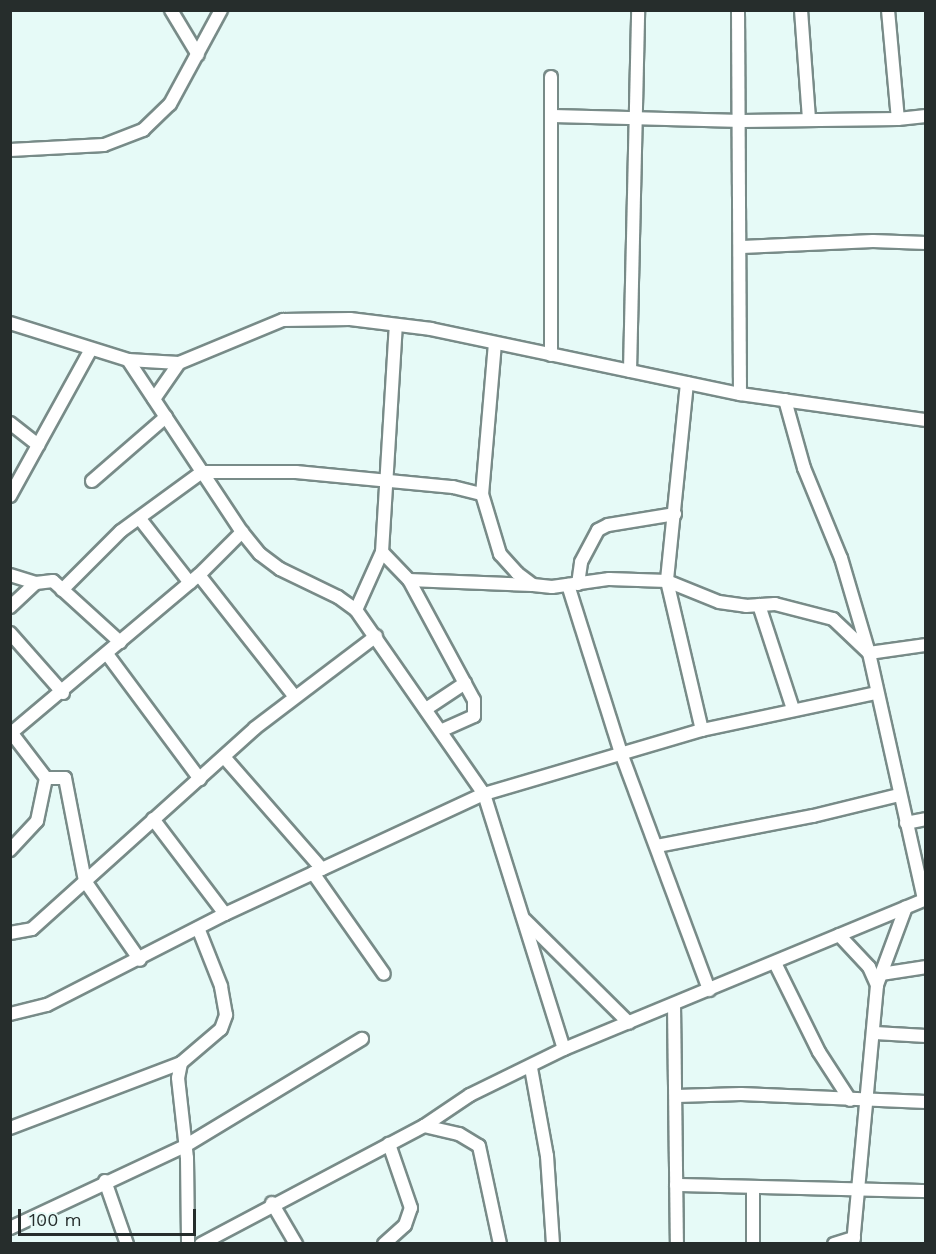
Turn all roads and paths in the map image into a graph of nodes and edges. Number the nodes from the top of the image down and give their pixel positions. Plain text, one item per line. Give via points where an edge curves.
1 (171, 10) edge
2 (221, 10) edge
3 (638, 10) edge
4 (738, 10) edge
5 (801, 10) edge
6 (888, 10) edge
7 (198, 55) junction
8 (551, 77) dead end
9 (553, 116) junction
10 (635, 116) junction
11 (926, 116) edge
12 (809, 119) junction
13 (898, 120) junction
14 (742, 121) junction
15 (10, 150) edge
16 (926, 243) edge
17 (742, 247) junction
18 (10, 323) edge
19 (396, 325) junction
20 (495, 343) junction
21 (90, 349) junction
22 (551, 355) junction
23 (128, 360) junction
24 (178, 363) junction
25 (630, 371) junction
26 (687, 383) junction
27 (740, 394) junction
28 (154, 399) junction
29 (785, 400) junction
30 (166, 417) junction
31 (926, 420) edge
32 (10, 423) edge
33 (38, 445) junction
34 (202, 472) junction
35 (92, 481) dead end
36 (387, 482) junction
37 (482, 494) junction
38 (10, 496) edge
39 (675, 514) junction
40 (140, 519) junction
41 (242, 532) junction
42 (382, 552) junction
43 (10, 574) edge
44 (195, 579) junction
45 (409, 580) junction
46 (667, 581) junction
47 (36, 583) junction
48 (573, 584) junction
49 (533, 585) junction
50 (62, 590) junction
51 (759, 605) junction
52 (10, 606) edge
53 (356, 610) junction
54 (10, 633) edge
55 (376, 636) junction
56 (120, 642) junction
57 (926, 645) edge
58 (869, 653) junction
59 (107, 654) junction
60 (465, 683) junction
61 (63, 693) junction
62 (876, 693) junction
63 (295, 697) junction
64 (426, 709) junction
65 (793, 709) junction
66 (442, 730) junction
67 (702, 730) junction
68 (11, 732) edge
69 (621, 753) junction
70 (224, 758) junction
71 (46, 778) junction
72 (200, 778) junction
73 (484, 794) junction
74 (899, 795) junction
75 (153, 819) junction
76 (926, 819) edge
77 (906, 823) junction
78 (657, 846) junction
79 (10, 850) edge
80 (317, 871) junction
81 (85, 881) junction
82 (925, 900) edge
83 (906, 907) junction
84 (225, 914) junction
85 (524, 919) junction
86 (198, 928) junction
87 (10, 933) edge
88 (839, 935) junction
89 (140, 960) junction
90 (774, 963) junction
91 (926, 967) edge
92 (384, 975) dead end
93 (879, 980) junction
94 (709, 990) junction
95 (674, 1005) junction
96 (10, 1014) edge
97 (629, 1023) junction
98 (875, 1033) junction
99 (926, 1036) edge
100 (362, 1040) dead end
101 (564, 1049) junction
102 (182, 1063) junction
103 (531, 1068) junction
104 (677, 1096) junction
105 (850, 1100) junction
106 (869, 1102) junction
107 (926, 1102) edge
108 (424, 1126) junction
109 (10, 1128) edge
110 (389, 1144) junction
111 (185, 1146) junction
112 (105, 1181) junction
113 (676, 1185) junction
114 (753, 1187) junction
115 (859, 1190) junction
116 (926, 1191) edge
117 (272, 1203) junction
118 (10, 1228) edge
119 (854, 1241) edge
120 (127, 1244) edge
121 (188, 1244) edge
122 (201, 1244) edge
123 (296, 1244) edge
124 (384, 1244) edge
125 (500, 1244) edge
126 (553, 1244) edge
127 (677, 1244) edge
128 (753, 1244) edge
129 (834, 1244) edge

1 - 7 street
2 - 7 street
3 - 10 street
4 - 14 street
5 - 12 street
6 - 13 street
7 - 15 street via 170,104 143,130 104,145
8 - 9 street
9 - 10 street
9 - 22 street
10 - 14 street
10 - 25 street
11 - 13 street
12 - 13 street
12 - 14 street
14 - 17 street
16 - 17 street
17 - 27 street
18 - 21 street
19 - 20 street
19 - 24 street via 316,318 283,320
19 - 36 street
20 - 22 street
20 - 37 street
21 - 23 street
21 - 33 street
22 - 25 street
23 - 24 street
23 - 28 street
24 - 28 street
25 - 26 street
26 - 27 street
26 - 39 street
27 - 29 street
28 - 30 street
29 - 31 street
29 - 58 street via 804,468 841,558
30 - 34 street
30 - 35 street
32 - 33 street
33 - 38 street
34 - 36 street via 296,472
34 - 40 street
34 - 41 street
36 - 37 street
36 - 42 street
37 - 49 street via 500,554
39 - 46 street
39 - 48 street via 608,525 598,531
40 - 44 street
40 - 50 street via 121,531
41 - 44 street
41 - 53 street via 260,554 280,568
42 - 45 street
42 - 53 street
43 - 47 street
44 - 56 street
44 - 63 street
45 - 49 street
45 - 60 street
46 - 48 street via 609,579
46 - 51 street via 719,602
46 - 67 street
47 - 50 street via 52,581
47 - 52 street
48 - 49 street
48 - 69 street
50 - 56 street
51 - 58 street via 802,609 833,619
51 - 65 street
53 - 55 street
54 - 61 street
55 - 63 street
55 - 64 street
56 - 59 street
57 - 58 street
58 - 62 street
59 - 61 street
59 - 72 street
60 - 64 street
60 - 66 street via 474,700 474,716
61 - 68 street
62 - 65 street
62 - 74 street
63 - 70 street
64 - 66 street
65 - 67 street
66 - 73 street
67 - 69 street
68 - 71 street
69 - 73 street
69 - 78 street
70 - 72 street
70 - 80 street
71 - 79 street via 37,821
71 - 81 street via 65,778 68,785 74,840
72 - 75 street
73 - 80 street
73 - 85 street
74 - 77 street
74 - 78 street
75 - 81 street
75 - 84 street
76 - 77 street
77 - 82 street
78 - 94 street
80 - 84 street
80 - 92 street
81 - 87 street via 32,928
81 - 89 street
82 - 83 street
83 - 88 street
83 - 93 street
84 - 86 street
85 - 97 street
85 - 101 street
86 - 89 street
86 - 102 street via 221,986 226,1015 221,1029
88 - 90 street
88 - 93 street
89 - 96 street via 47,1005
90 - 94 street
90 - 105 street via 819,1052
91 - 93 street
93 - 98 street
94 - 95 street
95 - 97 street
95 - 104 street
97 - 101 street
98 - 99 street
98 - 106 street
100 - 111 street
101 - 103 street
102 - 109 street
102 - 111 street via 178,1078
103 - 108 street via 470,1095
103 - 126 street via 547,1156
104 - 105 street via 741,1094
104 - 113 street
105 - 106 street
106 - 107 street
106 - 115 street
108 - 110 street
108 - 125 street via 459,1134 479,1146
110 - 117 street
110 - 124 street via 411,1208 405,1225
111 - 112 street
111 - 121 street
112 - 118 street
112 - 120 street
113 - 114 street
113 - 127 street
114 - 115 street
114 - 128 street
115 - 116 street
115 - 119 street
117 - 122 street
117 - 123 street
119 - 129 street

